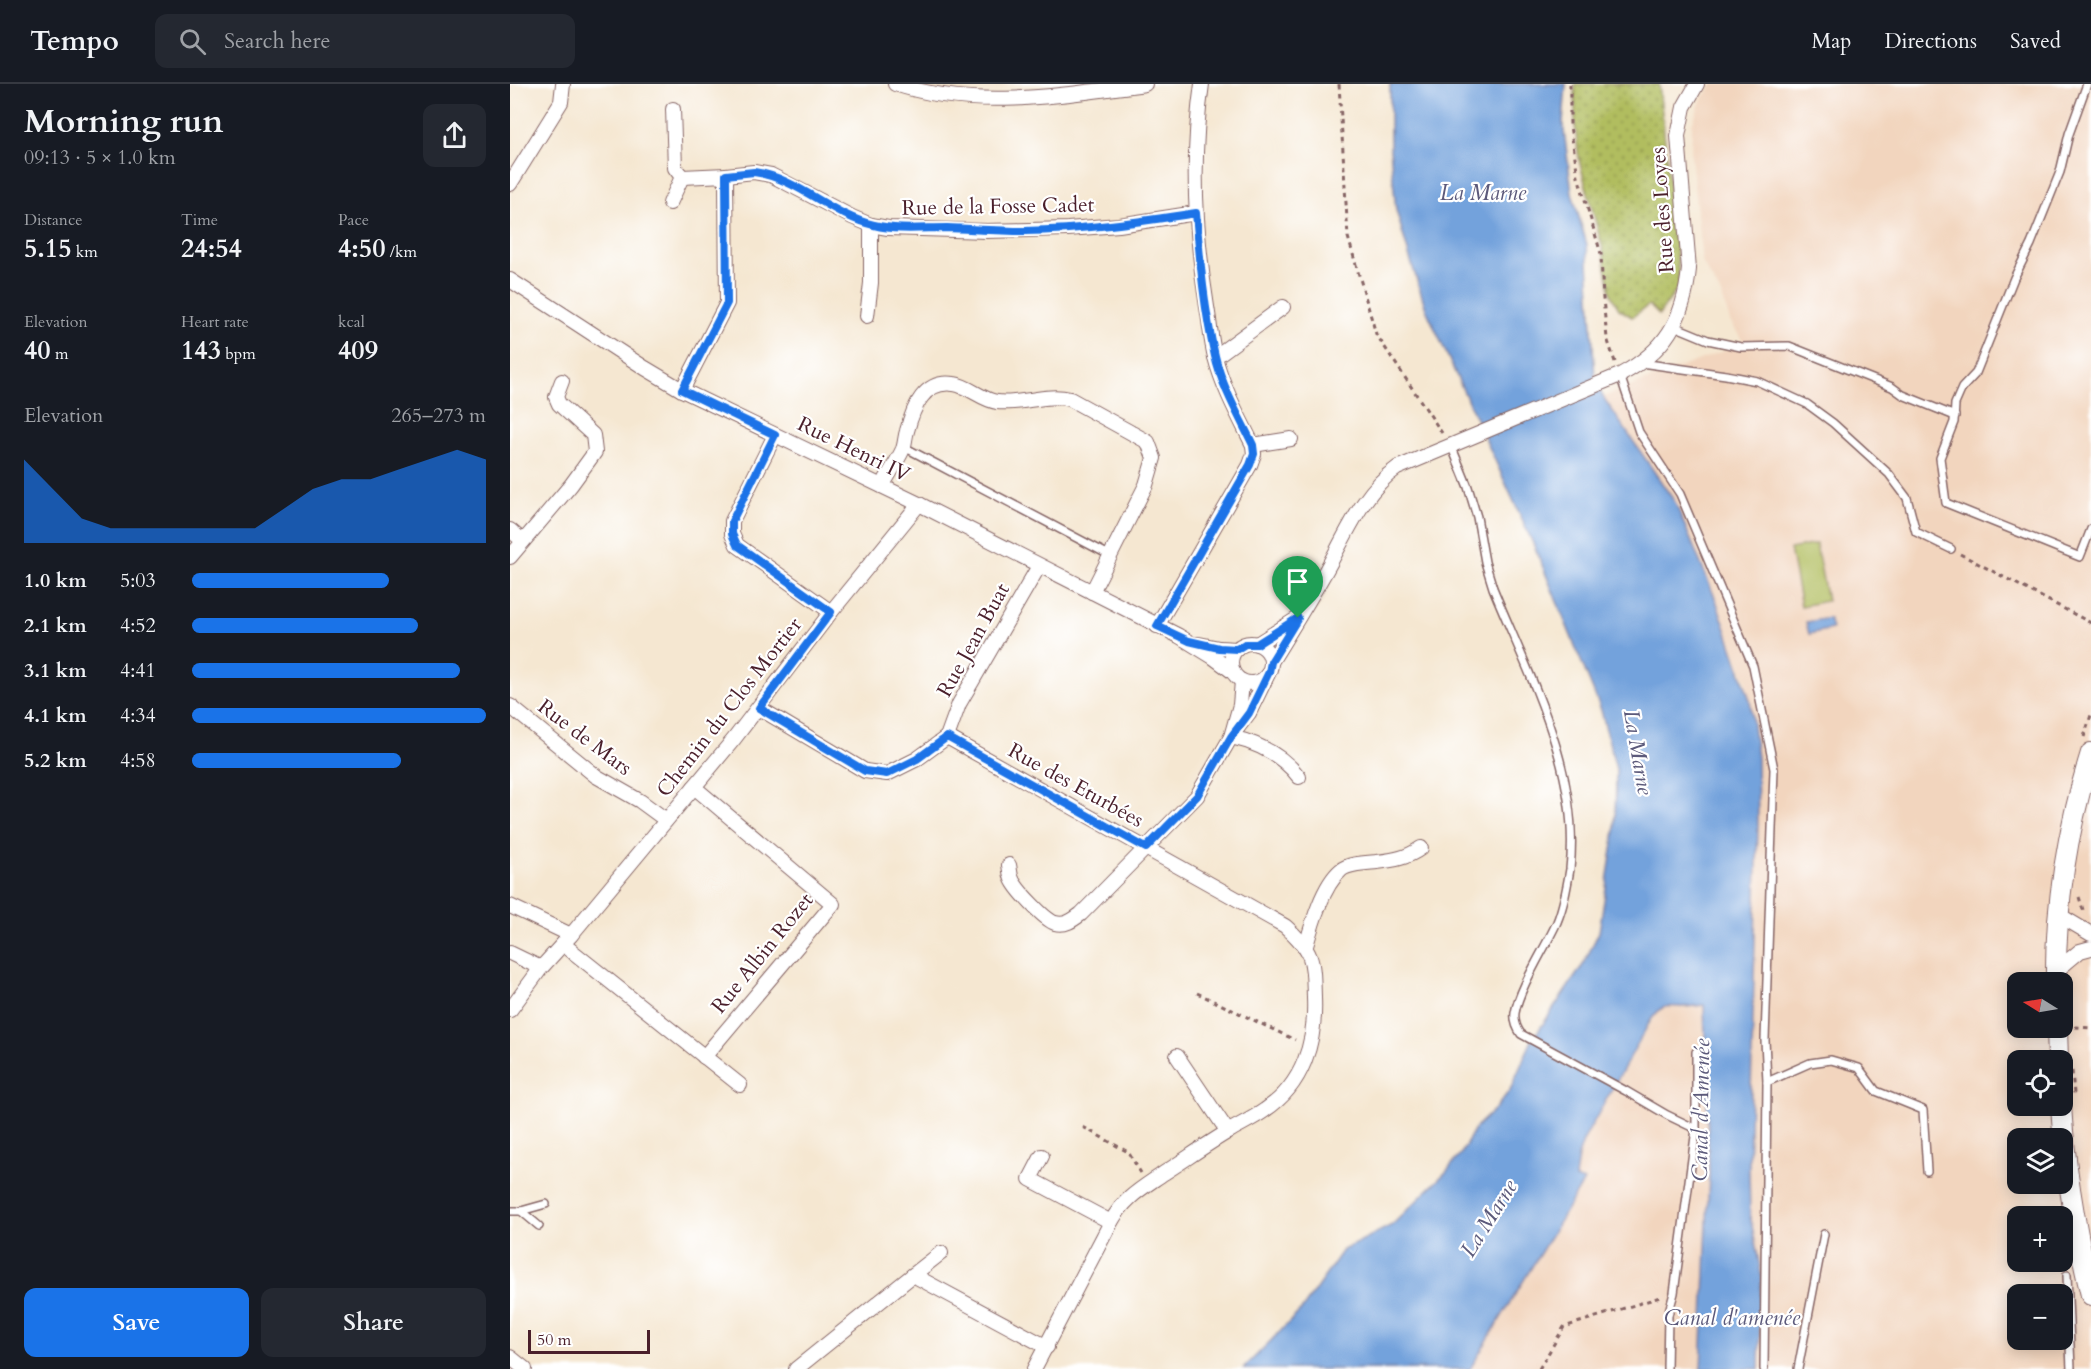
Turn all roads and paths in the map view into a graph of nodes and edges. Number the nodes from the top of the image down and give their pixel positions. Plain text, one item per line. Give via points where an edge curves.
1 (563, 84) edge
2 (895, 84) edge
3 (1144, 84) edge
4 (1202, 84) edge
5 (1339, 84) edge
6 (1570, 84) edge
7 (1697, 84) edge
8 (2087, 84) edge
9 (673, 109) dead end
10 (726, 175) junction
11 (682, 177) junction
12 (510, 183) edge
13 (670, 203) dead end
14 (1196, 213) junction
15 (871, 225) junction
16 (510, 280) edge
17 (1283, 307) dead end
18 (867, 316) dead end
19 (1674, 326) junction
20 (1215, 357) junction
21 (1641, 363) junction
22 (1620, 375) junction
23 (562, 381) dead end
24 (682, 390) junction
25 (1955, 416) junction
26 (775, 435) junction
27 (1291, 440) dead end
28 (1253, 445) junction
29 (1450, 445) junction
30 (904, 447) junction
31 (882, 486) junction
32 (920, 504) junction
33 (2091, 529) edge
34 (510, 530) edge
35 (523, 541) junction
36 (1951, 549) joint
37 (1111, 556) junction
38 (510, 557) edge
39 (1039, 566) junction
40 (1092, 592) junction
41 (831, 612) junction
42 (1298, 618) junction
43 (2091, 624) edge
44 (1157, 626) junction
45 (1189, 641) junction
46 (1257, 644) junction
47 (1237, 649) junction
48 (1270, 667) junction
49 (1238, 676) junction
50 (510, 706) edge
51 (759, 708) junction
52 (947, 737) junction
53 (1231, 737) junction
54 (2091, 753) edge
55 (1299, 777) dead end
56 (693, 787) junction
57 (666, 820) junction
58 (1146, 848) junction
59 (1421, 848) dead end
60 (1009, 865) dead end
61 (2076, 890) dead end
62 (510, 906) edge
63 (2059, 915) junction
64 (2091, 919) edge
65 (2091, 934) edge
66 (567, 940) junction
67 (1306, 946) junction
68 (2091, 948) edge
69 (510, 953) edge
70 (541, 968) junction
71 (2056, 972) edge
72 (2061, 972) edge
73 (1197, 993) dead end
74 (510, 1010) edge
75 (2073, 1027) edge
76 (2091, 1028) edge
77 (1310, 1047) junction
78 (1696, 1052) dead end
79 (1177, 1056) dead end
80 (704, 1057) junction
81 (1767, 1082) junction
82 (740, 1085) dead end
83 (2062, 1116) edge
84 (1083, 1127) dead end
85 (1696, 1129) junction
86 (1228, 1132) junction
87 (1042, 1156) dead end
88 (1927, 1171) dead end
89 (1148, 1184) junction
90 (546, 1204) dead end
91 (510, 1211) edge
92 (521, 1211) junction
93 (1111, 1222) junction
94 (539, 1226) dead end
95 (1824, 1234) dead end
96 (941, 1253) dead end
97 (913, 1275) junction
98 (2067, 1275) dead end
99 (1674, 1293) junction
100 (2091, 1295) edge
101 (1047, 1347) junction
102 (510, 1357) edge
103 (525, 1369) edge
104 (796, 1369) edge
105 (1034, 1369) edge
106 (1539, 1369) edge
107 (1667, 1369) edge
108 (1764, 1369) edge
109 (1798, 1369) edge
110 (2071, 1369) edge

1 - 12 street via 561,102
2 - 3 street via 989,100
4 - 14 street via 1195,151
5 - 29 path via 1348,237 1376,334
6 - 22 path via 1570,126 1578,176 1601,254 1607,338
7 - 19 street, Rue des Loyes via 1684,107 1678,136 1689,269 1684,301
8 - 25 lane via 2060,172 2035,235 1976,373 1962,388
9 - 11 street via 675,168
10 - 11 street, Rue de la Fosse Cadet
10 - 15 street, Rue de la Fosse Cadet via 771,175
10 - 24 street via 727,303
11 - 13 street
14 - 15 street, Rue de la Fosse Cadet via 1119,225 1025,231
14 - 20 street
15 - 18 street, Rue de la Fosse Cadet
16 - 24 street, Rue Henri IV
17 - 20 street
19 - 21 street, Rue des Loyes
19 - 25 lane via 1708,340 1741,347 1789,346
20 - 28 street
21 - 22 street, Rue des Loyes
21 - 36 lane via 1757,381 1807,404 1889,474 1907,498 1916,531
22 - 29 street, Rue des Loyes
22 - 81 lane via 1639,432 1680,494 1753,666 1774,769
23 - 35 street via 556,397 559,404 593,435 595,452
24 - 26 street, Rue Henri IV
25 - 33 lane via 1940,458 1946,503 2080,557
26 - 31 street, Rue Henri IV
26 - 41 street via 732,521 732,534 737,545
27 - 28 street
28 - 44 street via 1250,465
29 - 42 street, Rue des Loyes via 1397,468 1377,484
29 - 85 lane via 1468,486 1493,588 1554,738 1567,782 1572,841 1567,891 1517,1004 1515,1020 1521,1034
30 - 31 street
30 - 37 lane
30 - 37 street via 906,432 923,393 944,384 955,384 994,402 1058,396 1071,399 1148,441 1154,458 1146,484
31 - 32 street, Rue Henri IV
32 - 39 street, Rue Henri IV
32 - 41 street, Chemin du Clos Mortier
34 - 35 street
35 - 38 street
36 - 43 path
37 - 40 street
39 - 40 street, Rue Henri IV
39 - 52 street, Rue Jean Buat via 959,704
40 - 44 street, Rue Henri IV
41 - 51 street, Chemin du Clos Mortier
42 - 46 street
42 - 48 street, Rue des Loyes
44 - 45 street, Rue Henri IV
45 - 47 street, Rue Henri IV
45 - 49 street, Rue Henri IV
46 - 47 street
46 - 48 street via 1265,649
47 - 49 street via 1231,659
48 - 49 street via 1257,682
48 - 53 street, Rue des Loyes via 1249,713
49 - 53 street via 1240,705
50 - 57 street, Rue de Mars via 596,776
51 - 52 street via 865,771 887,774
51 - 56 street, Chemin du Clos Mortier
52 - 58 street, Rue des Eturbées
53 - 55 street via 1278,755
53 - 58 street via 1197,796
54 - 63 main road via 2064,869
56 - 57 street, Chemin du Clos Mortier
56 - 80 street, Rue Albin Rozet via 833,904
57 - 66 street, Chemin du Clos Mortier
58 - 60 street via 1081,914 1065,923 1047,919 1017,887
58 - 67 street, Rue des Eturbées via 1285,926
59 - 67 street via 1397,860 1342,868 1314,918
61 - 64 path via 2084,914
62 - 66 street
63 - 65 street
63 - 71 main road
66 - 70 street, Chemin du Clos Mortier
66 - 80 street
67 - 77 street via 1312,961 1314,991
68 - 72 street via 2080,951
69 - 70 street
70 - 74 street, Chemin du Clos Mortier
73 - 77 path
75 - 76 path
77 - 86 street via 1294,1083 1283,1095
78 - 85 lane
79 - 86 street
80 - 82 street
81 - 88 lane via 1810,1063 1831,1060 1859,1068 1876,1091 1923,1110
81 - 108 lane
83 - 100 main road via 2071,1201
84 - 89 path via 1128,1152
85 - 99 lane
86 - 89 street
87 - 93 street via 1029,1179
89 - 93 street via 1125,1201
90 - 92 lane
91 - 92 lane
92 - 94 lane
93 - 101 street
95 - 109 lane
96 - 97 street
97 - 101 street
97 - 104 street
98 - 110 lane
99 - 106 path via 1564,1327
99 - 107 lane via 1668,1315
101 - 105 street
102 - 103 street

